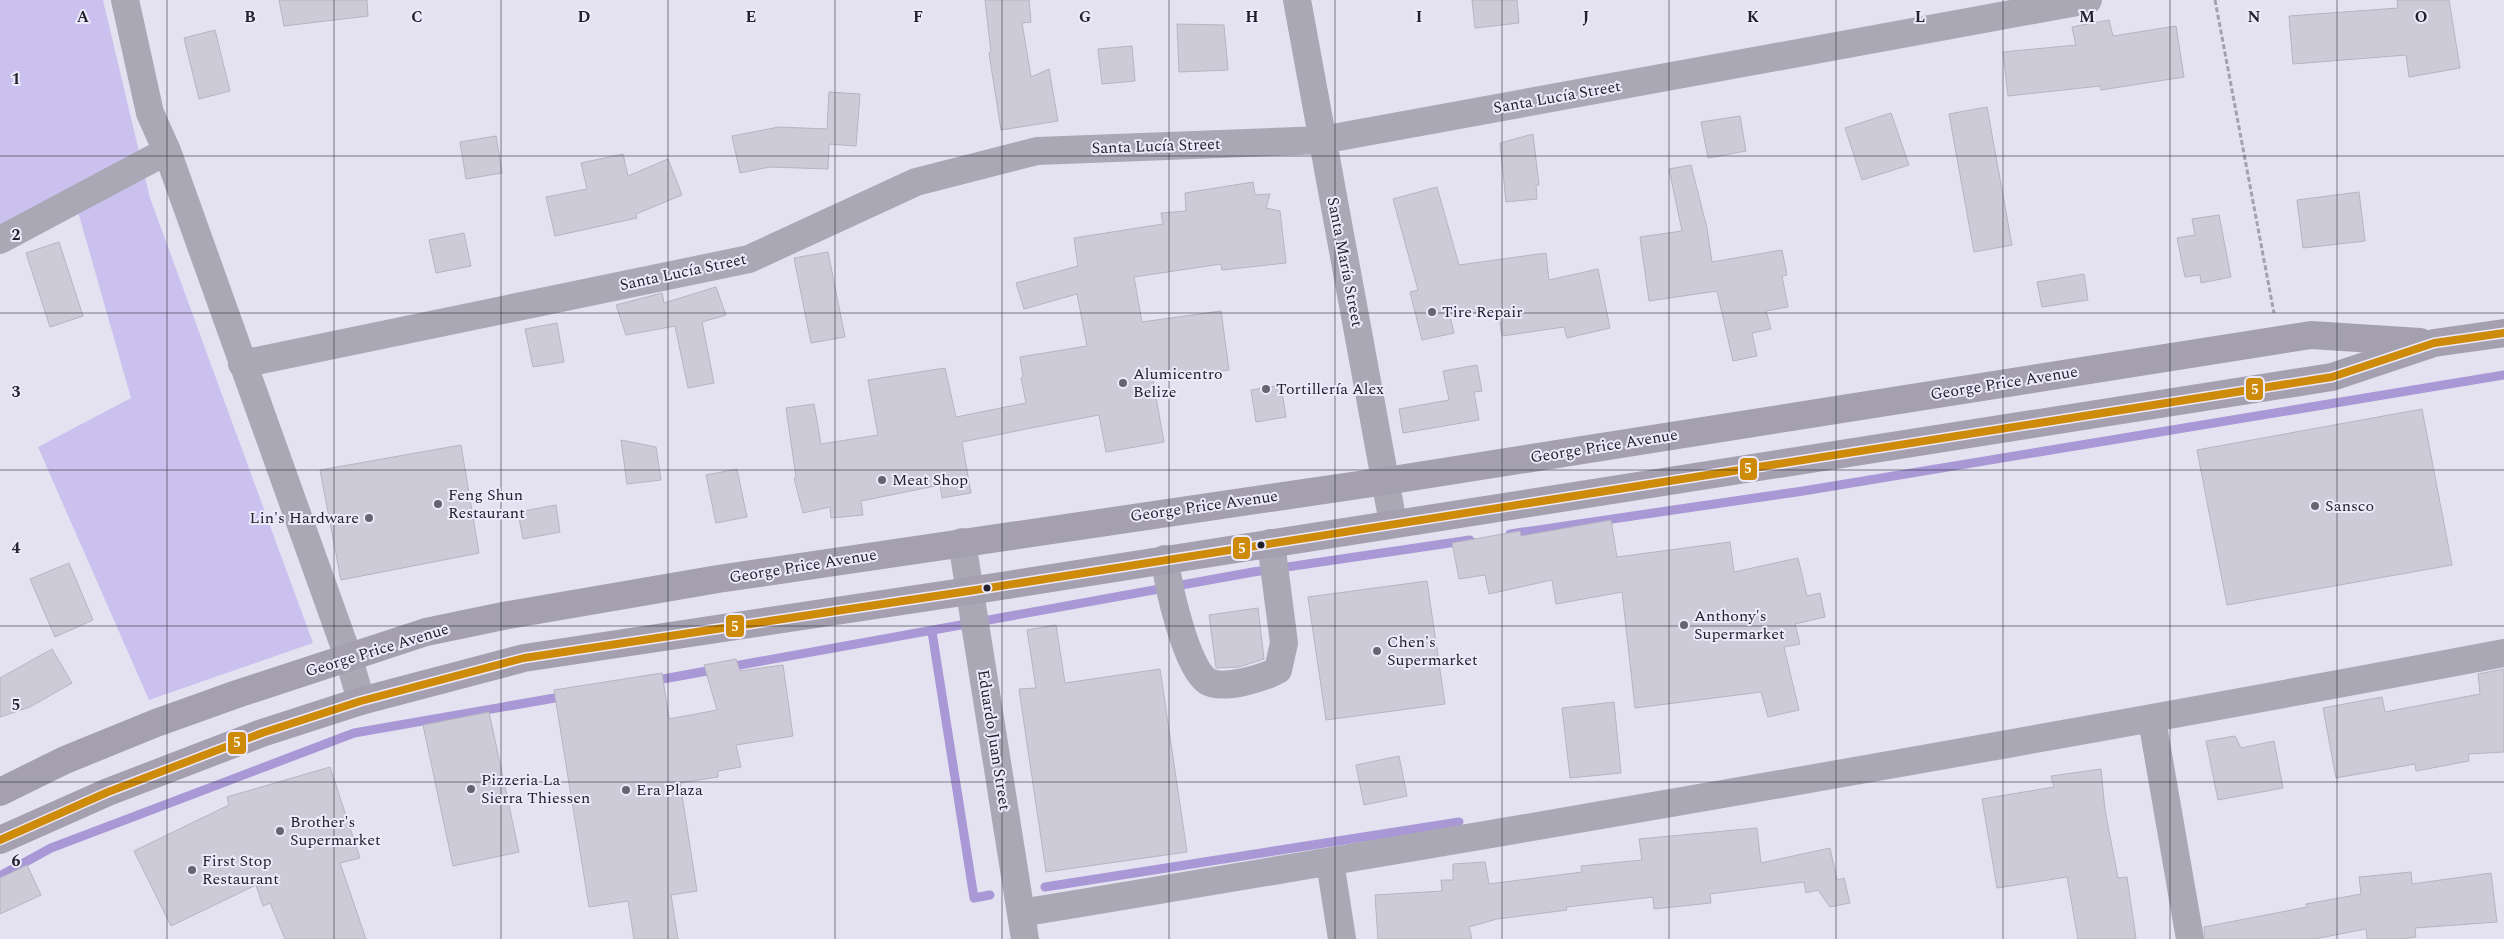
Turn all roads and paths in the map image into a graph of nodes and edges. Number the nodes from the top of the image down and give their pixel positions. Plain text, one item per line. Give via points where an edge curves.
1 (125, 0) edge
2 (1298, 0) edge
3 (2088, 0) edge
4 (2215, 0) edge
5 (1322, 140) junction
6 (167, 151) junction
7 (0, 240) edge
8 (2504, 333) edge
9 (2280, 340) junction
10 (2434, 343) junction
11 (242, 364) junction
12 (1386, 481) junction
13 (1393, 523) junction
14 (962, 542) junction
15 (1271, 544) junction
16 (1165, 559) junction
17 (969, 591) junction
18 (2504, 653) edge
19 (349, 659) junction
20 (361, 701) junction
21 (2152, 720) junction
22 (0, 792) edge
23 (0, 840) edge
24 (1330, 862) junction
25 (1023, 926) edge
26 (1342, 939) edge
27 (2190, 939) edge

1 - 6 street via 150,113
2 - 5 street, Santa María Street
3 - 5 street, Santa Lucía Street
4 - 9 path
5 - 11 street, Santa Lucía Street via 1037,151 916,182 749,258
5 - 12 street, Santa María Street
6 - 7 street
6 - 11 street
8 - 10 main road, George Price Avenue
9 - 10 main road, George Price Avenue via 2311,335
9 - 12 main road, George Price Avenue
10 - 13 main road, George Price Avenue via 2332,377
11 - 19 street
12 - 13 street, Santa María Street
12 - 14 main road, George Price Avenue
13 - 15 main road, George Price Avenue
14 - 17 street, Eduardo Juan Street
14 - 19 main road, George Price Avenue via 504,616 426,632
15 - 16 main road, George Price Avenue
15 - 16 street via 1284,643 1278,670 1264,677 1224,685 1208,682 1196,669 1176,610
16 - 17 main road, George Price Avenue
17 - 20 main road, George Price Avenue via 524,658
17 - 25 street, Eduardo Juan Street
18 - 21 street
19 - 20 street
19 - 22 main road, George Price Avenue via 156,723 65,760
20 - 23 main road, George Price Avenue via 176,764
21 - 24 street
21 - 27 street
24 - 25 street
24 - 26 street

